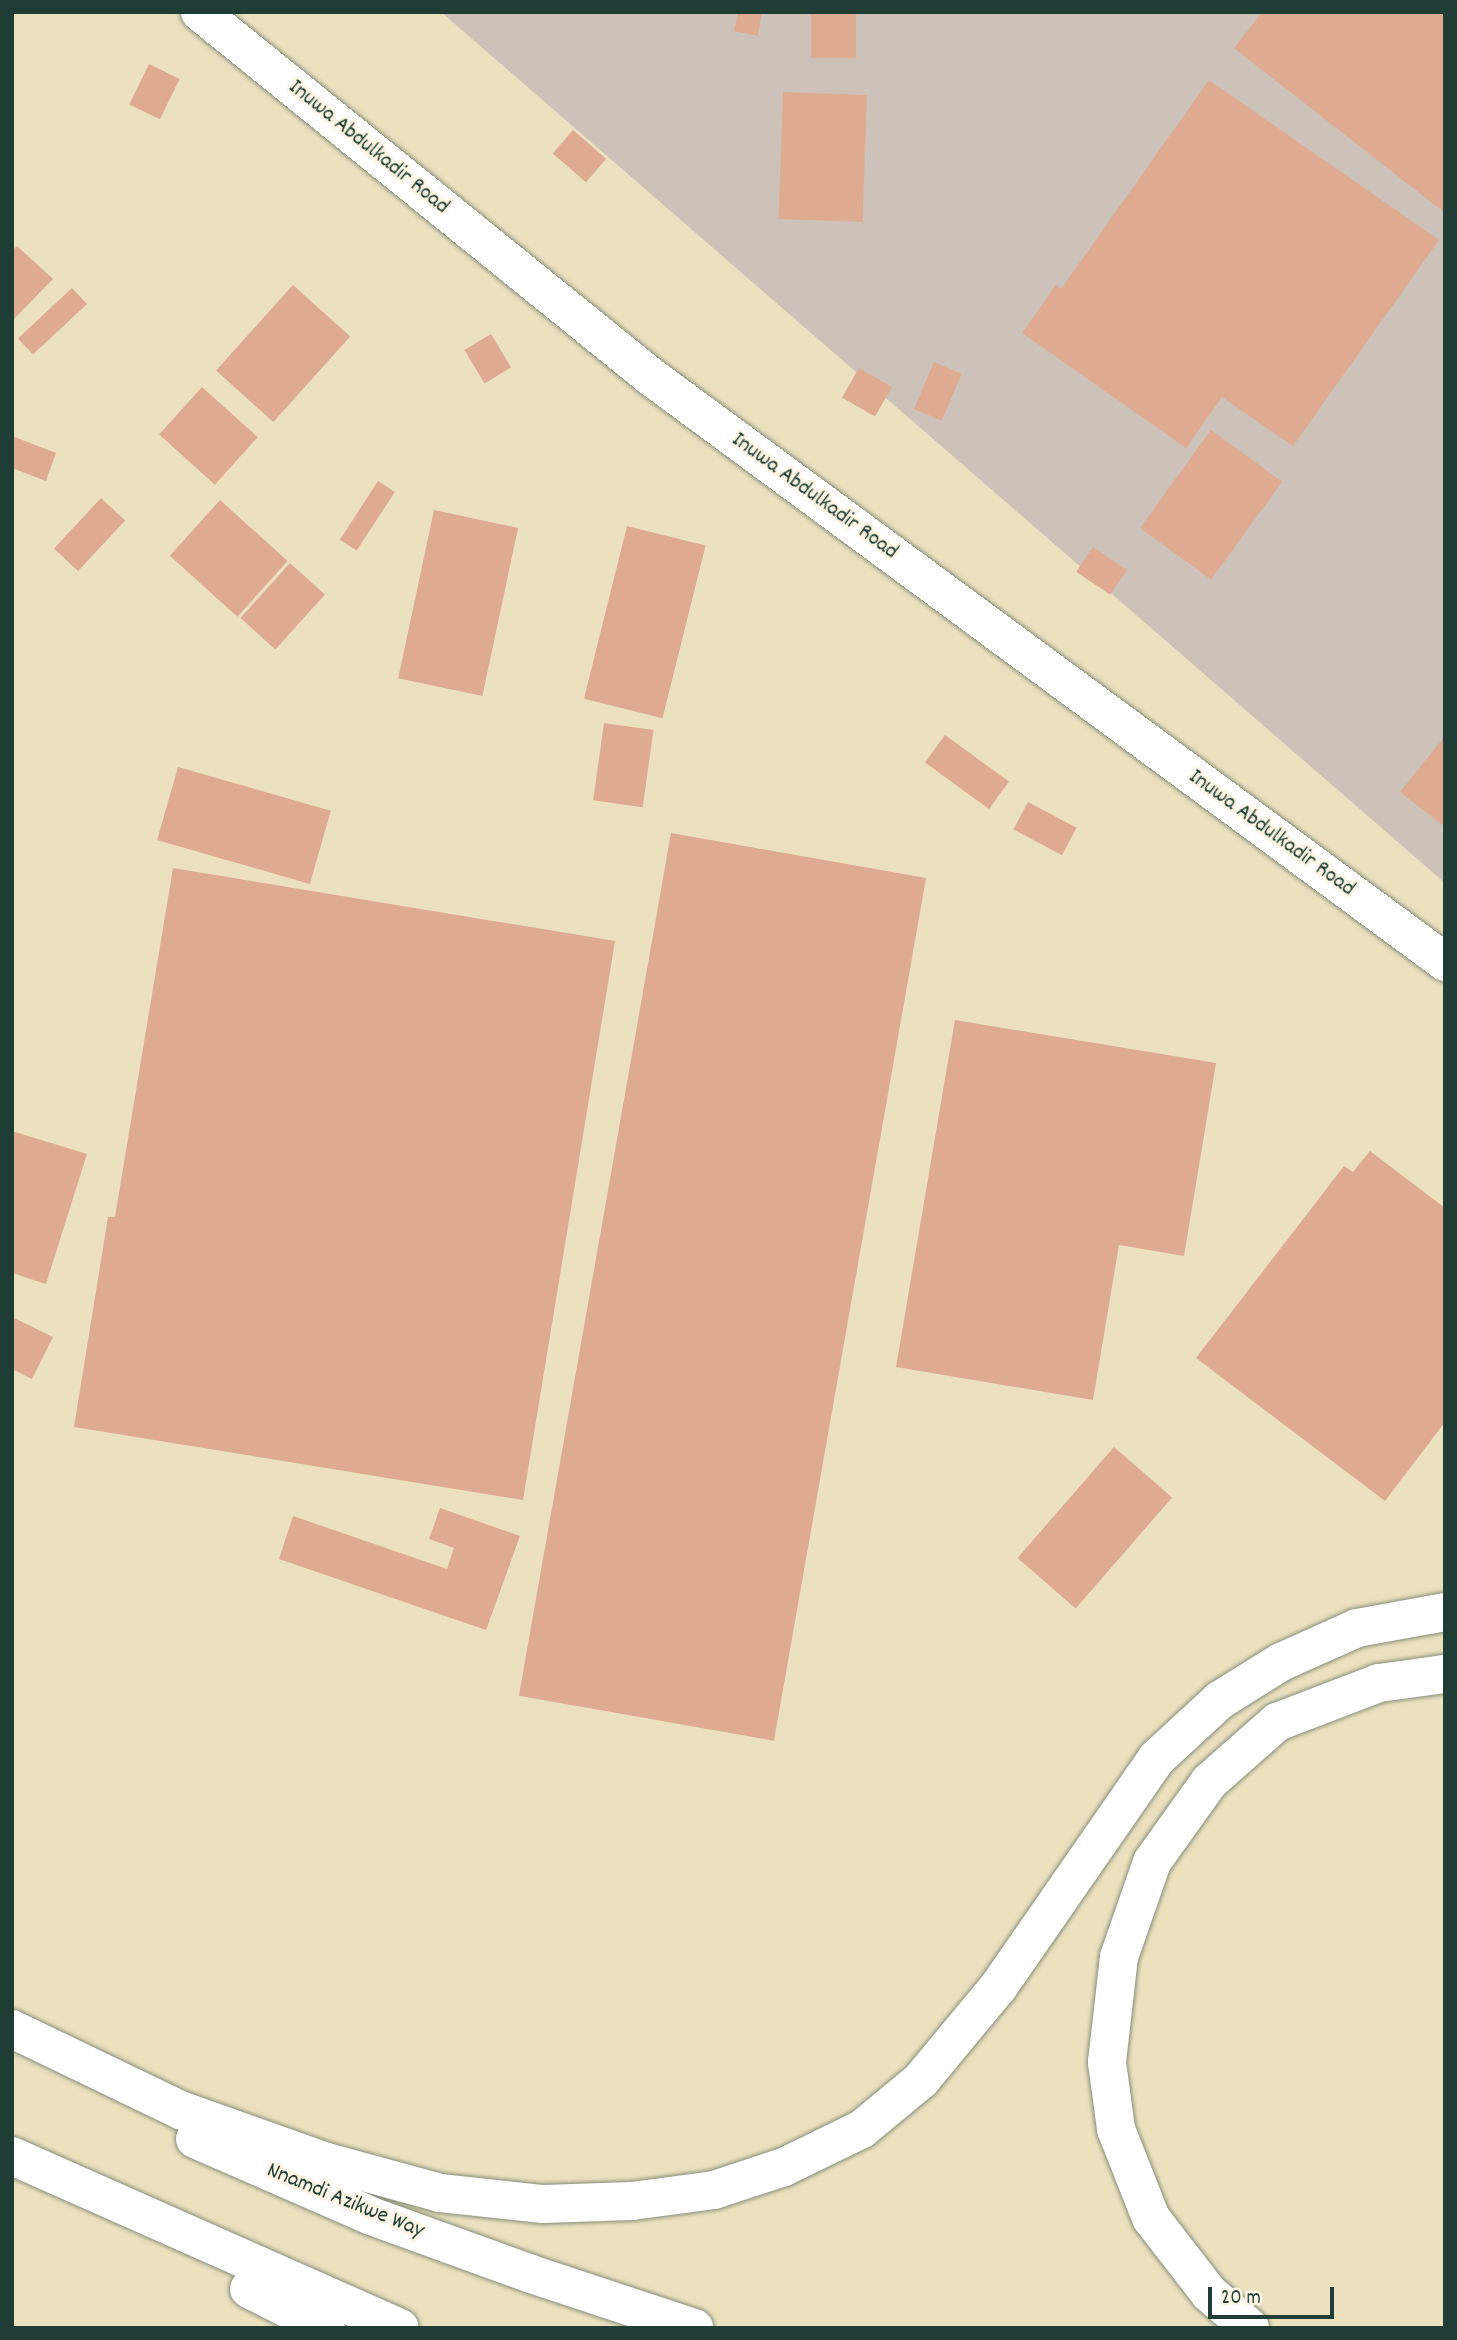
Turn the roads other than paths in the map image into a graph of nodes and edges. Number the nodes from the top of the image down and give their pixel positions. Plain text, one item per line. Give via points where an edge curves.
1 (200, 12) edge
2 (1445, 962) edge
3 (1445, 1612) edge
4 (1445, 1674) edge
5 (12, 2029) edge
6 (12, 2040) edge
7 (12, 2156) edge
8 (326, 2328) edge
9 (400, 2328) edge
10 (694, 2328) edge
11 (1250, 2328) edge

1 - 2 main road, Inuwa Abdulkadir Road via 650,376
3 - 5 main road via 1357,1628 1281,1662 1220,1700 1156,1759 999,1986 921,2080 862,2129 784,2167 714,2190 632,2201 542,2204 440,2193 327,2162 180,2110
4 - 11 main road via 1379,1683 1277,1722 1209,1782 1152,1862 1119,1957 1107,2062 1116,2129 1151,2218 1209,2293
6 - 10 main road, Nnamdi Azikwe Way via 96,2090 215,2149 359,2210
7 - 8 main road
7 - 9 main road

